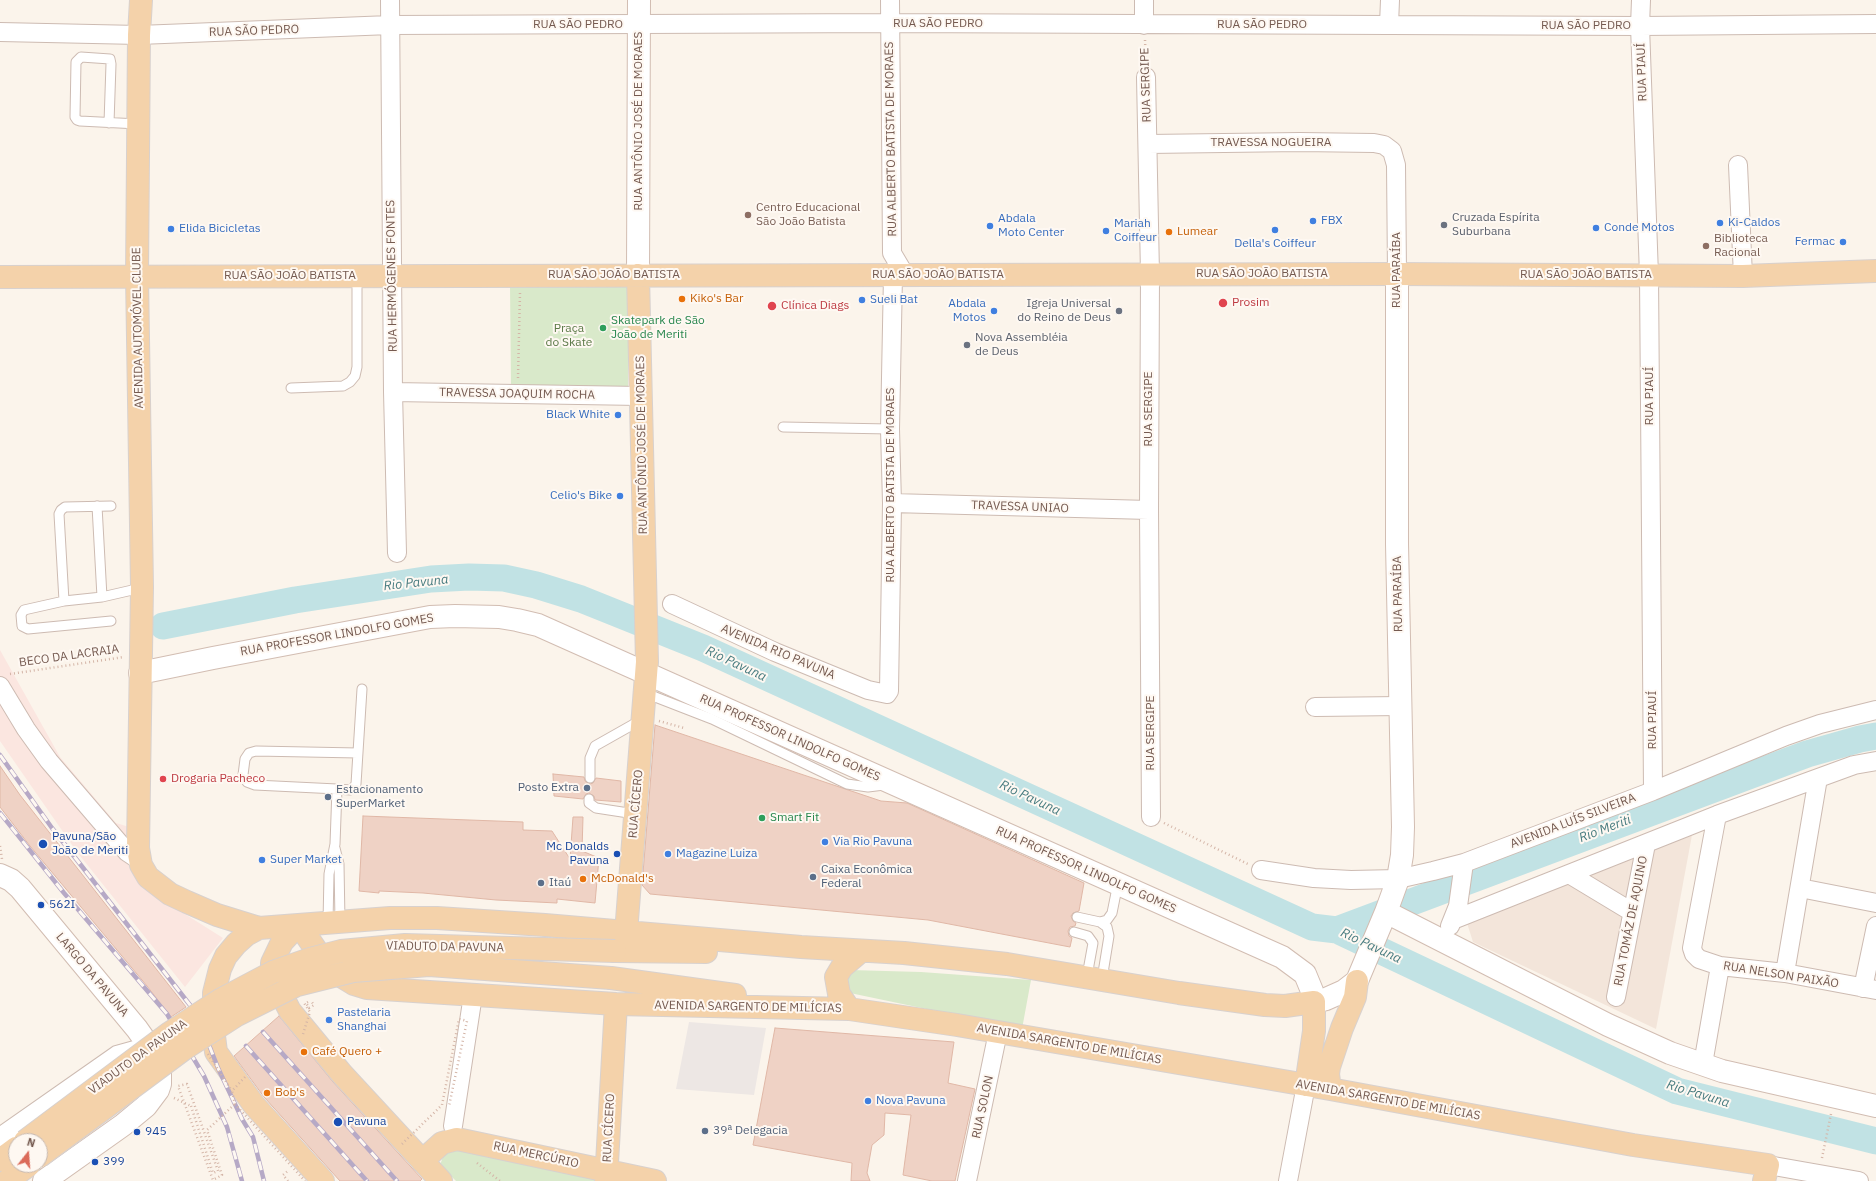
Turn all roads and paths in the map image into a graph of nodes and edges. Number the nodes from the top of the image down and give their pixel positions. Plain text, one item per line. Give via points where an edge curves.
1 (141, 0) edge
2 (390, 0) edge
3 (639, 0) edge
4 (890, 0) edge
5 (1144, 0) edge
6 (1390, 0) edge
7 (1641, 0) edge
8 (890, 23) junction
9 (1389, 24) junction
10 (1876, 24) edge
11 (639, 25) junction
12 (1144, 25) junction
13 (390, 26) junction
14 (1640, 26) junction
15 (0, 32) edge
16 (139, 35) junction
17 (1146, 77) joint
18 (109, 123) junction
19 (138, 124) junction
20 (1148, 144) junction
21 (1392, 151) joint
22 (1738, 166) dead end
23 (892, 253) junction
24 (1876, 271) edge
25 (1150, 274) junction
26 (1396, 274) junction
27 (392, 275) junction
28 (521, 275) junction
29 (638, 275) junction
30 (891, 275) junction
31 (1649, 275) junction
32 (137, 276) junction
33 (357, 276) junction
34 (1743, 276) junction
35 (0, 277) edge
36 (291, 388) dead end
37 (393, 392) junction
38 (517, 394) junction
39 (640, 396) junction
40 (783, 427) dead end
41 (890, 430) junction
42 (892, 503) junction
43 (97, 506) junction
44 (111, 506) dead end
45 (1149, 510) junction
46 (397, 553) dead end
47 (141, 592) junction
48 (102, 597) junction
49 (64, 601) junction
50 (672, 604) dead end
51 (111, 621) dead end
52 (140, 662) junction
53 (646, 675) junction
54 (3, 680) edge
55 (362, 689) dead end
56 (886, 694) joint
57 (1401, 706) junction
58 (1315, 707) dead end
59 (1876, 710) edge
60 (643, 720) junction
61 (358, 754) junction
62 (1876, 761) edge
63 (590, 778) dead end
64 (1818, 778) junction
65 (337, 789) junction
66 (1653, 791) junction
67 (589, 799) dead end
68 (635, 814) junction
69 (1717, 815) junction
70 (1151, 817) joint
71 (1646, 844) junction
72 (1463, 867) junction
73 (144, 869) junction
74 (1261, 870) joint
75 (0, 874) edge
76 (1569, 874) junction
77 (1398, 879) junction
78 (1118, 883) junction
79 (1800, 888) junction
80 (1876, 903) edge
81 (1632, 912) junction
82 (1455, 913) junction
83 (1077, 917) dead end
84 (1388, 917) junction
85 (334, 922) junction
86 (1100, 922) junction
87 (298, 925) junction
88 (1876, 926) edge
89 (259, 928) junction
90 (1074, 932) dead end
91 (1440, 939) junction
92 (620, 942) junction
93 (861, 951) junction
94 (1720, 966) junction
95 (1785, 973) junction
96 (1095, 978) junction
97 (1357, 981) junction
98 (275, 982) junction
99 (1870, 989) edge
100 (214, 993) junction
101 (473, 995) junction
102 (1616, 997) dead end
103 (310, 1001) dead end
104 (1314, 1002) junction
105 (616, 1004) junction
106 (803, 1008) junction
107 (849, 1008) junction
108 (998, 1032) junction
109 (304, 1034) dead end
110 (156, 1056) junction
111 (1703, 1064) junction
112 (245, 1077) dead end
113 (1306, 1085) junction
114 (1330, 1089) junction
115 (235, 1104) junction
116 (191, 1106) dead end
117 (449, 1106) dead end
118 (1876, 1106) edge
119 (1831, 1110) dead end
120 (453, 1126) dead end
121 (36, 1133) edge
122 (0, 1137) edge
123 (402, 1144) dead end
124 (48, 1150) edge
125 (422, 1161) junction
126 (1821, 1162) dead end
127 (18, 1173) edge
128 (1766, 1173) edge
129 (294, 1176) dead end
130 (607, 1176) edge
131 (7, 1181) edge
132 (44, 1181) edge
133 (288, 1181) edge
134 (305, 1181) edge
135 (323, 1181) edge
136 (441, 1181) edge
137 (655, 1181) edge
138 (967, 1181) edge
139 (1288, 1181) edge
140 (1859, 1181) edge

1 - 16 main road, AVENIDA AUTOMÓVEL CLUBE
2 - 13 street, RUA HERMÓGENES FONTES
3 - 11 street, RUA ANTÔNIO JOSÉ DE MORAES
4 - 8 street, RUA ALBERTO BATISTA DE MORAES
5 - 12 street
6 - 9 street
7 - 14 street, RUA PIAUÍ
8 - 11 street, RUA SÃO PEDRO
8 - 12 street, RUA SÃO PEDRO
8 - 23 street, RUA ALBERTO BATISTA DE MORAES
9 - 12 street, RUA SÃO PEDRO
9 - 14 street, RUA SÃO PEDRO
10 - 14 street, RUA SÃO PEDRO
11 - 13 street, RUA SÃO PEDRO
11 - 29 street, RUA ANTÔNIO JOSÉ DE MORAES
12 - 17 path, RUA SERGIPE
13 - 16 street, RUA SÃO PEDRO
13 - 27 street, RUA HERMÓGENES FONTES
14 - 31 street, RUA PIAUÍ
15 - 16 street, RUA SÃO PEDRO
16 - 19 main road, AVENIDA AUTOMÓVEL CLUBE
17 - 20 street, RUA SERGIPE
18 - 18 lane via 80,121 75,117 76,62 81,57 110,59
18 - 19 lane
19 - 32 main road, AVENIDA AUTOMÓVEL CLUBE
20 - 21 street, TRAVESSA NOGUEIRA via 1374,143 1384,145
20 - 25 street, RUA SERGIPE
21 - 26 street, RUA PARAÍBA via 1396,166
22 - 34 street
23 - 30 street, RUA ALBERTO BATISTA DE MORAES
23 - 30 street, RUA ALBERTO BATISTA DE MORAES
24 - 34 main road, RUA SÃO JOÃO BATISTA
25 - 26 main road, RUA SÃO JOÃO BATISTA
25 - 30 main road, RUA SÃO JOÃO BATISTA
25 - 45 street, RUA SERGIPE
26 - 31 main road, RUA SÃO JOÃO BATISTA
26 - 57 street, RUA PARAÍBA via 1397,544
27 - 28 main road, RUA SÃO JOÃO BATISTA
27 - 33 main road, RUA SÃO JOÃO BATISTA
27 - 37 street, RUA HERMÓGENES FONTES
28 - 29 main road, RUA SÃO JOÃO BATISTA
28 - 38 path
29 - 30 main road, RUA SÃO JOÃO BATISTA
29 - 39 main road, RUA ANTÔNIO JOSÉ DE MORAES
30 - 41 street, RUA ALBERTO BATISTA DE MORAES
31 - 34 main road, RUA SÃO JOÃO BATISTA
31 - 66 street, RUA PIAUÍ
32 - 33 main road, RUA SÃO JOÃO BATISTA
32 - 35 main road, RUA SÃO JOÃO BATISTA
32 - 47 main road, AVENIDA AUTOMÓVEL CLUBE
33 - 36 lane via 355,376 342,386
37 - 38 street, TRAVESSA JOAQUIM ROCHA
37 - 46 street, RUA HERMÓGENES FONTES
38 - 39 street, TRAVESSA JOAQUIM ROCHA
39 - 53 main road, RUA ANTÔNIO JOSÉ DE MORAES
40 - 41 lane
41 - 42 street, RUA ALBERTO BATISTA DE MORAES
42 - 45 street, TRAVESSA UNIAO
42 - 56 street, RUA ALBERTO BATISTA DE MORAES via 890,686
43 - 44 lane
43 - 48 lane
43 - 49 lane via 65,507 59,514
45 - 70 street, RUA SERGIPE
47 - 48 lane
47 - 52 main road, AVENIDA AUTOMÓVEL CLUBE
48 - 49 lane
49 - 51 lane via 24,610 21,615 22,626 28,629
50 - 56 street, AVENIDA RIO PAVUNA via 775,652 868,690
52 - 53 street, RUA PROFESSOR LINDOLFO GOMES via 409,620 455,616 499,617 538,625
52 - 54 path, BECO DA LACRAIA via 119,657
52 - 73 main road, AVENIDA AUTOMÓVEL CLUBE via 138,848
53 - 60 main road, RUA CÍCERO
53 - 78 street, RUA PROFESSOR LINDOLFO GOMES
54 - 73 street via 26,728 48,761
55 - 61 lane
57 - 58 street
57 - 77 street, RUA PARAÍBA via 1404,827
59 - 66 street, AVENIDA LUÍS SILVEIRA via 1820,724 1786,736
60 - 63 lane via 595,746 591,752
60 - 68 main road, RUA CÍCERO
61 - 65 lane via 356,784 353,788
61 - 65 lane via 256,750 244,759 243,775 247,782 255,785
62 - 64 street
64 - 69 street
64 - 79 street
65 - 85 lane via 335,844 339,864
66 - 72 street, AVENIDA LUÍS SILVEIRA
67 - 68 lane via 589,803 596,808
68 - 92 main road, RUA CÍCERO
69 - 71 street
69 - 94 street, RUA NELSON PAIXÃO via 1692,948 1699,959
70 - 74 path
71 - 76 street
71 - 81 street, RUA TOMÁZ DE AQUINO
72 - 77 street, AVENIDA LUÍS SILVEIRA
72 - 82 street
73 - 89 main road via 170,894 217,915
74 - 77 street, AVENIDA LUÍS SILVEIRA via 1314,878
75 - 110 street, LARGO DA PAVUNA via 20,888 137,1029
76 - 81 street
76 - 82 street
77 - 84 street, RUA PARAÍBA
78 - 86 lane via 1111,917
78 - 104 street, RUA PROFESSOR LINDOLFO GOMES via 1282,957 1305,974
79 - 80 street
79 - 95 street
81 - 102 street, RUA TOMÁZ DE AQUINO
82 - 91 street
83 - 86 lane
84 - 91 street
84 - 97 street, RUA PARAÍBA
85 - 87 main road
85 - 92 main road via 437,918
86 - 96 lane via 1108,927 1109,936
87 - 89 main road
87 - 98 main road via 282,942 274,958 272,970
87 - 101 main road, AVENIDA SARGENTO DE MILÍCIAS via 328,965 345,979 360,986
88 - 99 street
89 - 100 main road via 240,940 226,956
90 - 96 lane via 1088,936 1093,943
91 - 111 street via 1608,1025 1670,1053
92 - 93 main road, VIADUTO DA PAVUNA via 727,951 801,947
92 - 121 main road, VIADUTO DA PAVUNA, bridge via 405,945 341,951 310,959 273,972 220,1000 168,1034
93 - 96 main road via 1007,964
93 - 107 main road via 842,967 836,977 839,994
94 - 95 street, RUA NELSON PAIXÃO
94 - 111 street
95 - 99 street, RUA NELSON PAIXÃO
96 - 104 main road via 1265,1005 1285,1006
97 - 104 street via 1344,991
97 - 114 main road via 1355,998 1329,1067
98 - 100 main road via 240,984
98 - 125 main road via 290,1011 342,1074
100 - 135 main road via 214,1036 216,1052 221,1061 254,1105
101 - 105 main road, AVENIDA SARGENTO DE MILÍCIAS
101 - 120 street
103 - 109 path, bridge via 306,1003 309,1008 314,1005 310,999 304,1003 310,1012
104 - 113 main road, RUA PROFESSOR LINDOLFO GOMES via 1314,1031
105 - 106 main road, AVENIDA SARGENTO DE MILÍCIAS
105 - 130 main road, RUA CÍCERO
106 - 107 main road, AVENIDA SARGENTO DE MILÍCIAS
106 - 124 main road, VIADUTO DA PAVUNA, bridge via 729,994 611,978 429,965 353,971 297,985 237,1015 184,1049
107 - 108 main road, AVENIDA SARGENTO DE MILÍCIAS
108 - 113 main road, AVENIDA SARGENTO DE MILÍCIAS
108 - 138 street, RUA SOLON
110 - 122 street via 135,1050 117,1055
110 - 132 street, LARGO DA PAVUNA via 161,1078 152,1100 137,1114
111 - 118 street via 1722,1071
112 - 115 path, bridge via 232,1091
113 - 114 main road, AVENIDA SARGENTO DE MILÍCIAS
113 - 139 street
114 - 128 main road, AVENIDA SARGENTO DE MILÍCIAS via 1633,1145
115 - 116 path, bridge via 207,1130 222,1176 213,1180 178,1086 187,1084 218,1171 213,1173
115 - 134 path, bridge
117 - 123 path, bridge via 466,1021 459,1020 442,1106
119 - 126 path
125 - 130 main road, RUA MERCÚRIO via 442,1143 457,1139
125 - 136 main road
127 - 131 main road
128 - 140 street, AVENIDA SARGENTO DE MILÍCIAS
129 - 133 path via 289,1170 283,1175
130 - 137 main road, RUA MERCÚRIO

